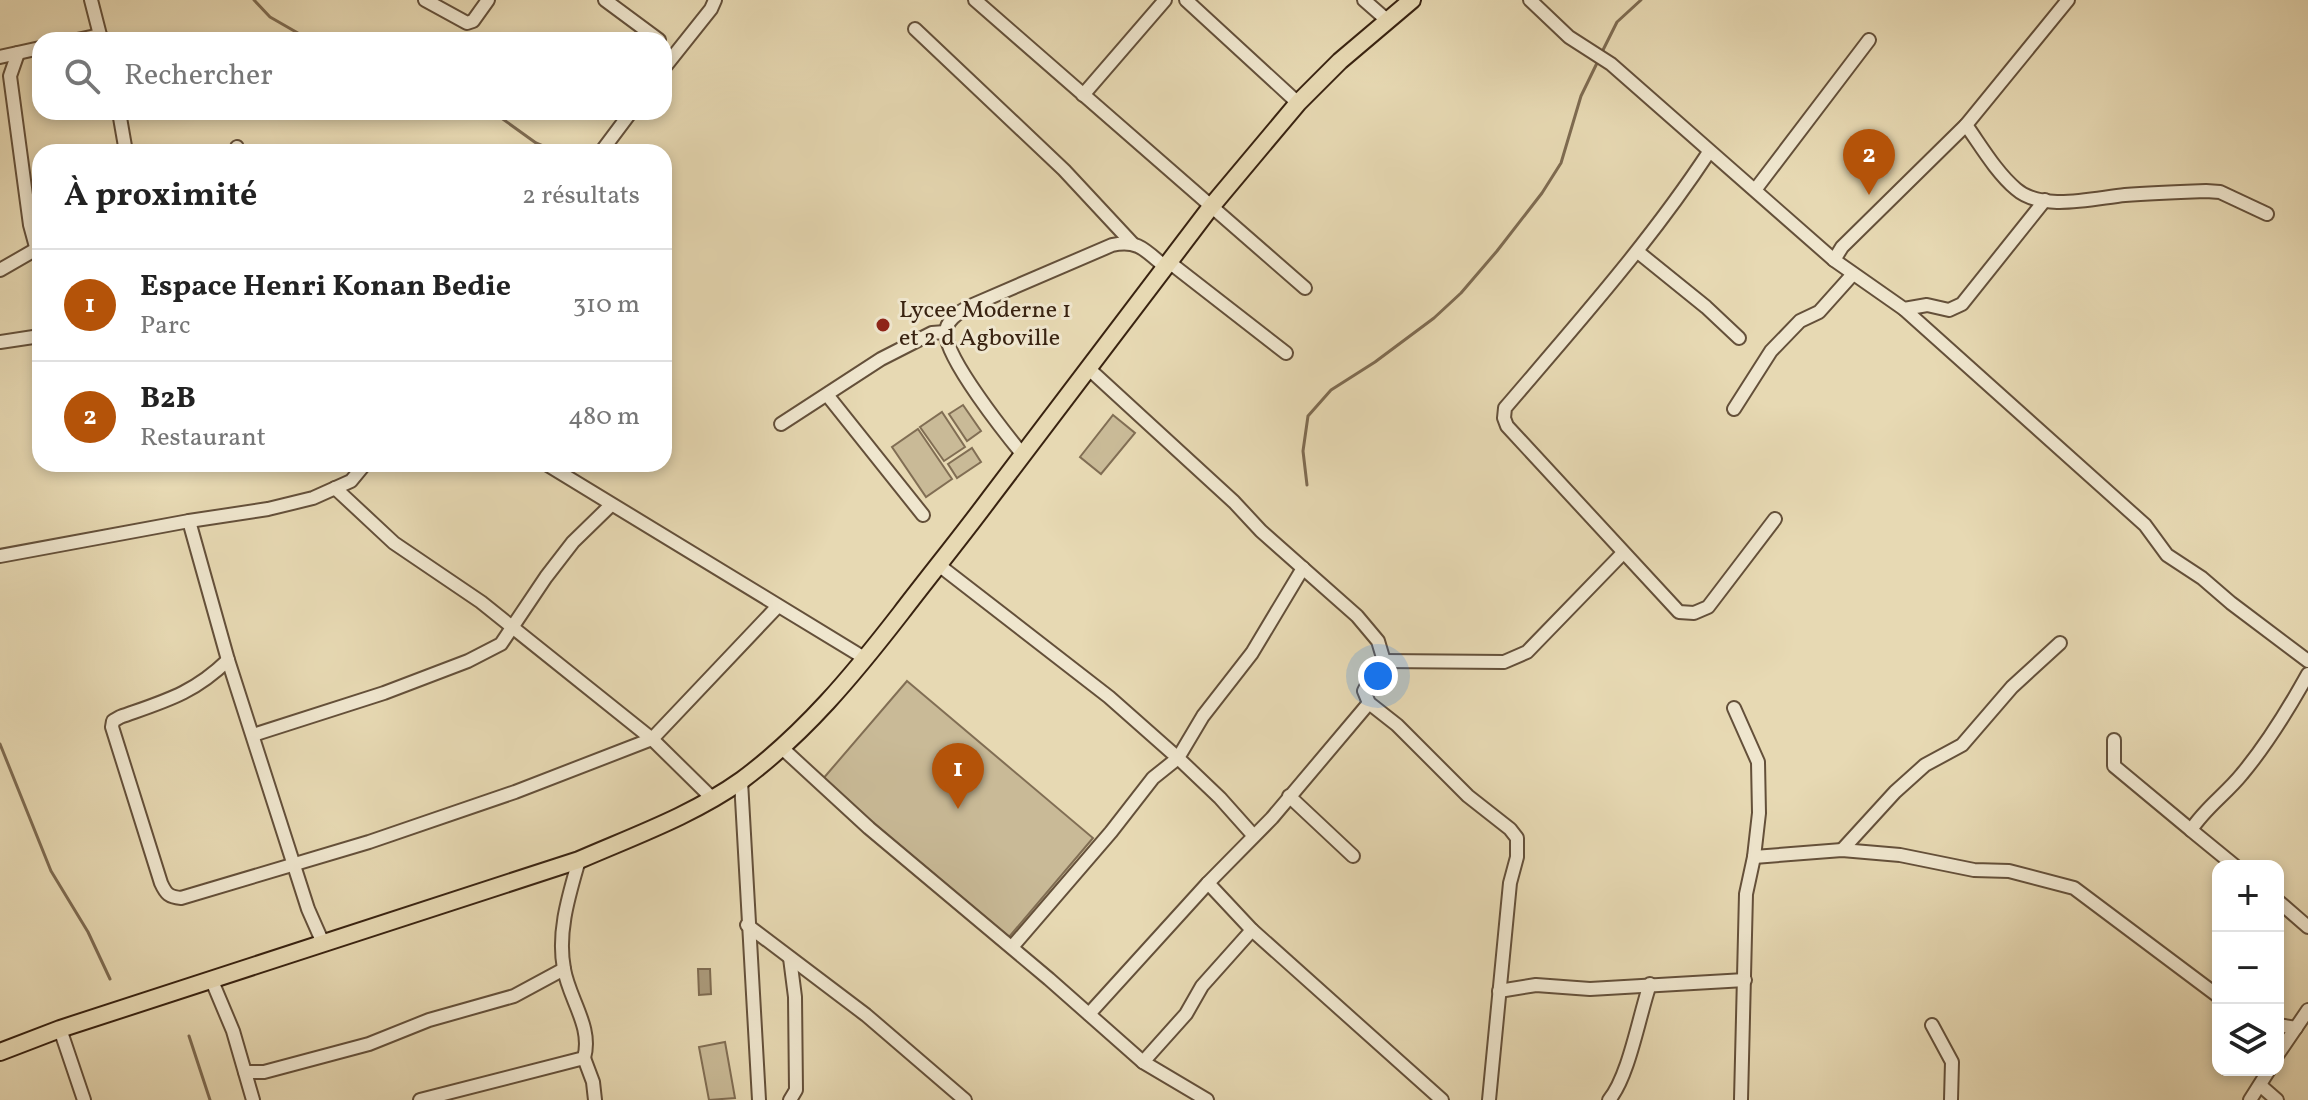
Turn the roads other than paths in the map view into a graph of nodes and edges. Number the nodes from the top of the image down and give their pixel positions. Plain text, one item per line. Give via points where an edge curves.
1 (91, 0) edge
2 (425, 0) edge
3 (488, 0) edge
4 (605, 0) edge
5 (715, 0) edge
6 (1165, 0) edge
7 (1186, 0) edge
8 (1364, 0) edge
9 (1412, 0) edge
10 (1530, 0) edge
11 (2068, 0) edge
12 (977, 1) edge
13 (1388, 21) junction
14 (915, 29) dead end
15 (99, 32) edge
16 (648, 32) edge
17 (1869, 40) dead end
18 (32, 50) edge
19 (672, 50) edge
20 (675, 52) junction
21 (18, 53) junction
22 (672, 56) edge
23 (0, 57) edge
24 (1083, 95) junction
25 (1298, 103) junction
26 (120, 120) edge
27 (625, 120) edge
28 (1966, 125) junction
29 (125, 144) edge
30 (607, 144) edge
31 (1709, 152) junction
32 (1755, 190) junction
33 (2045, 200) junction
34 (1210, 208) junction
35 (2267, 214) dead end
36 (32, 230) edge
37 (1132, 243) junction
38 (32, 252) edge
39 (1638, 252) junction
40 (1834, 260) junction
41 (1167, 265) junction
42 (0, 270) edge
43 (1853, 274) junction
44 (1305, 288) dead end
45 (1904, 309) junction
46 (945, 332) junction
47 (32, 337) edge
48 (1739, 338) dead end
49 (0, 342) edge
50 (1286, 353) dead end
51 (1089, 369) junction
52 (828, 396) junction
53 (1734, 409) dead end
54 (781, 424) dead end
55 (1023, 455) junction
56 (358, 472) edge
57 (559, 472) edge
58 (335, 488) junction
59 (611, 505) junction
60 (923, 515) dead end
61 (1775, 519) dead end
62 (189, 521) junction
63 (1623, 553) junction
64 (0, 556) edge
65 (940, 566) junction
66 (1303, 568) junction
67 (778, 606) junction
68 (511, 628) junction
69 (2060, 643) dead end
70 (866, 659) junction
71 (228, 660) junction
72 (1384, 661) junction
73 (2308, 661) edge
74 (2308, 674) edge
75 (1369, 703) junction
76 (1734, 708) dead end
77 (253, 735) junction
78 (652, 739) junction
79 (2114, 740) dead end
80 (782, 748) junction
81 (1178, 758) junction
82 (741, 781) junction
83 (1289, 796) junction
84 (713, 799) junction
85 (2191, 830) junction
86 (1253, 835) junction
87 (1842, 850) junction
88 (1353, 856) dead end
89 (1754, 857) junction
90 (579, 860) junction
91 (2228, 860) edge
92 (293, 863) junction
93 (1208, 883) junction
94 (2284, 906) edge
95 (747, 925) junction
96 (2308, 927) edge
97 (1252, 930) junction
98 (323, 943) junction
99 (1012, 947) junction
100 (790, 958) junction
101 (564, 969) junction
102 (1745, 980) junction
103 (212, 981) junction
104 (1650, 984) junction
105 (1499, 991) junction
106 (2212, 992) edge
107 (2308, 1010) edge
108 (1089, 1014) junction
109 (1932, 1025) dead end
110 (2284, 1026) edge
111 (2296, 1028) junction
112 (60, 1029) junction
113 (2284, 1045) edge
114 (0, 1052) edge
115 (584, 1058) junction
116 (1143, 1062) junction
117 (245, 1072) junction
118 (2266, 1076) edge
119 (2261, 1086) junction
120 (84, 1100) edge
121 (253, 1100) edge
122 (420, 1100) edge
123 (595, 1100) edge
124 (759, 1100) edge
125 (790, 1100) edge
126 (965, 1100) edge
127 (1207, 1100) edge
128 (1442, 1100) edge
129 (1489, 1100) edge
130 (1609, 1100) edge
131 (1741, 1100) edge
132 (1951, 1100) edge
133 (2250, 1100) edge
134 (2277, 1100) edge

1 - 15 street
2 - 3 street via 467,23
4 - 16 street
5 - 20 street
6 - 24 street
7 - 25 street
8 - 13 street
9 - 13 main road
10 - 31 street
11 - 28 street
12 - 24 street
13 - 25 main road
14 - 37 street via 1064,170
17 - 32 street
18 - 21 street
19 - 20 street
20 - 22 street
21 - 23 street
21 - 36 street via 10,76
24 - 34 street
25 - 34 main road
26 - 29 street
27 - 30 street
28 - 33 street via 2018,191
28 - 40 street
31 - 32 street
31 - 39 street
32 - 40 street
33 - 35 street via 2088,202 2206,191 2220,192
33 - 45 street via 1962,304 1949,310 1927,305
34 - 41 main road
34 - 44 street
37 - 41 street
37 - 46 street via 1083,256 968,307 956,313
38 - 42 street
39 - 48 street
39 - 63 street via 1505,408 1504,418
40 - 43 street
41 - 50 street
41 - 51 main road
43 - 45 street
43 - 53 street via 1819,312 1800,321 1771,351
45 - 73 street via 2145,525 2167,555
46 - 52 street via 932,333 881,359
46 - 55 street via 981,401
47 - 49 street
51 - 55 main road
51 - 66 street
52 - 54 street
52 - 60 street
55 - 65 main road
56 - 58 street
57 - 59 street
58 - 62 street via 268,509
58 - 68 street via 394,543
59 - 67 street
59 - 68 street via 573,542
61 - 63 street via 1708,607 1694,613 1679,612
62 - 64 street
62 - 71 street
63 - 72 street via 1517,658
65 - 70 main road
65 - 81 street via 1109,697
66 - 72 street via 1372,633
66 - 81 street via 1252,653
67 - 70 street
67 - 78 street
68 - 77 street via 501,644 468,661
68 - 78 street
69 - 87 street via 2012,687 1962,745 1925,765
70 - 80 main road
71 - 77 street
71 - 92 street via 183,695 113,721 157,869 165,893 181,898
72 - 75 street via 1364,691
74 - 85 street via 2275,732
75 - 83 street
75 - 105 street via 1517,838
76 - 89 street via 1758,762
77 - 92 street
78 - 84 street
78 - 92 street via 515,792
79 - 85 street via 2114,766
80 - 82 main road
80 - 99 street
81 - 86 street
81 - 99 street via 1153,778
82 - 84 main road
82 - 95 street
83 - 86 street
83 - 88 street
84 - 90 main road
85 - 91 street
86 - 93 street
87 - 89 street
87 - 106 street via 2009,871 2074,888
89 - 102 street via 1746,894
90 - 98 main road
90 - 101 street via 563,924
92 - 98 street
93 - 97 street
93 - 108 street
94 - 96 street
95 - 100 street
95 - 124 street
97 - 116 street
97 - 128 street
98 - 103 main road
99 - 108 street
100 - 125 street via 796,1090
100 - 126 street
101 - 115 street via 586,1037
101 - 117 street via 514,996 369,1044 264,1072
102 - 104 street
102 - 131 street
103 - 112 main road
103 - 117 street
104 - 105 street via 1590,989 1536,985
104 - 130 street
105 - 129 street
107 - 111 street
108 - 116 street
109 - 132 street via 1952,1062
110 - 111 street
111 - 113 street
112 - 114 main road
112 - 120 street
115 - 122 street
115 - 123 street
116 - 127 street
117 - 121 street
118 - 119 street
119 - 133 street
119 - 134 street

